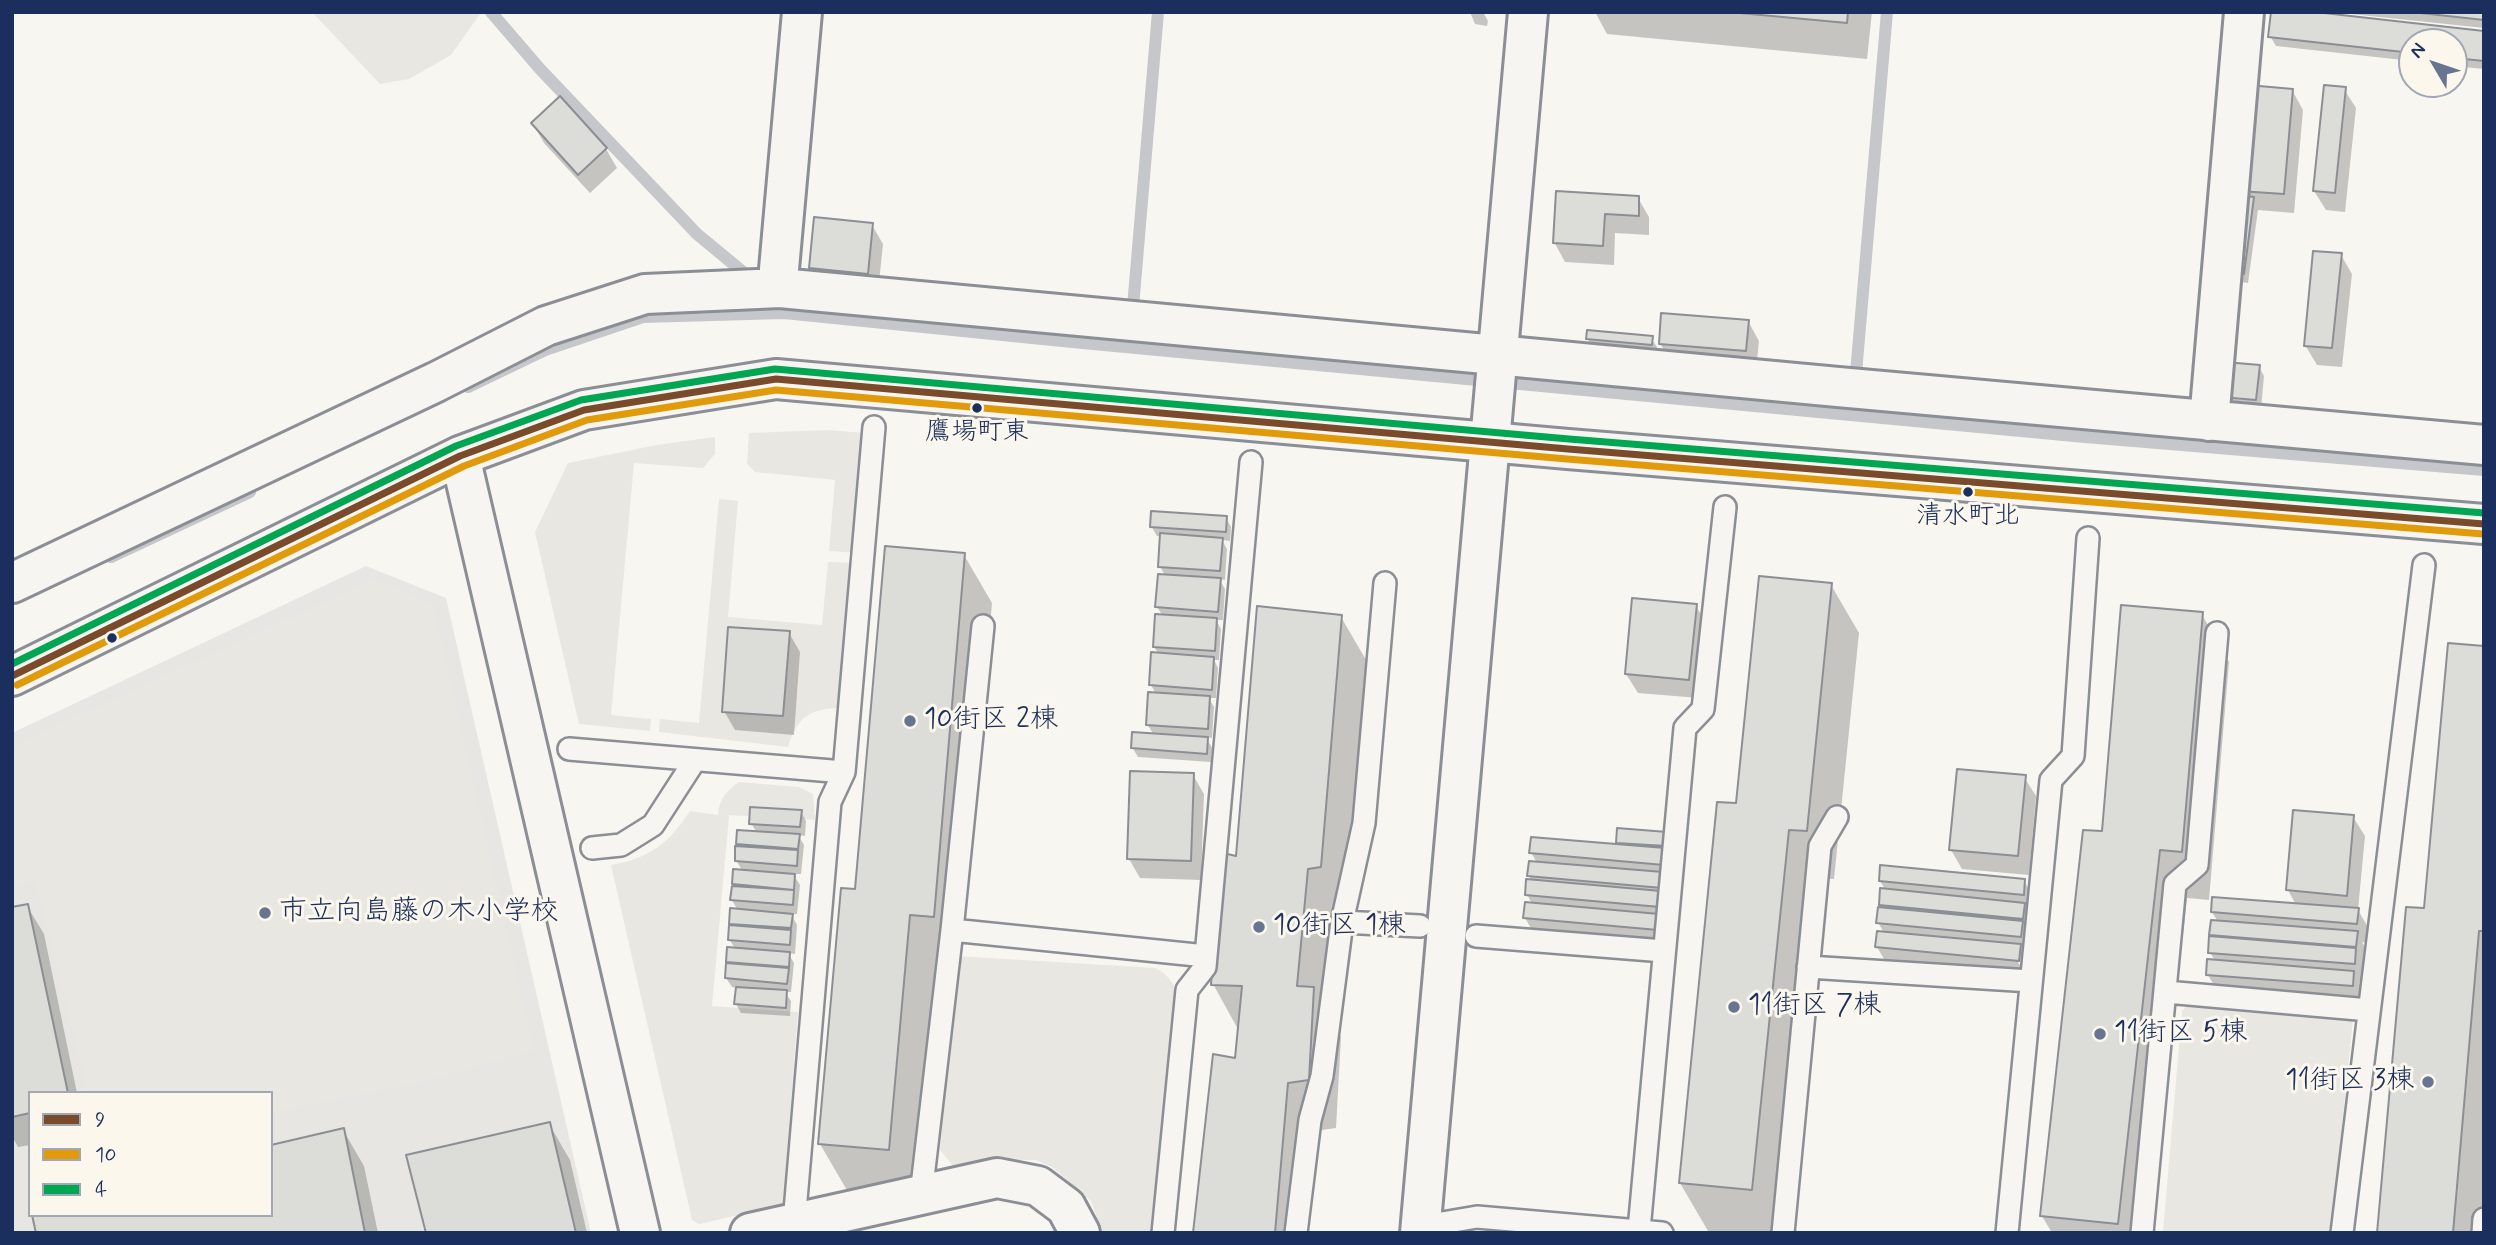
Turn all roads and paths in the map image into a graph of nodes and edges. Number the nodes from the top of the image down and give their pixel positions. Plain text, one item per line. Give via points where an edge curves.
1 (802, 12) edge
2 (1528, 12) edge
3 (2244, 12) edge
4 (780, 289) junction
5 (1497, 374) junction
6 (2209, 421) junction
7 (874, 427) dead end
8 (1490, 443) junction
9 (2484, 445) edge
10 (460, 456) junction
11 (1251, 462) dead end
12 (1725, 508) dead end
13 (2484, 524) edge
14 (2088, 538) dead end
15 (2424, 565) dead end
16 (12, 583) edge
17 (1385, 583) dead end
18 (983, 626) dead end
19 (2217, 633) dead end
20 (12, 676) edge
21 (569, 749) dead end
22 (695, 760) junction
23 (844, 772) junction
24 (1837, 817) dead end
25 (592, 848) dead end
26 (1342, 922) junction
27 (1420, 926) dead end
28 (952, 930) junction
29 (1476, 936) dead end
30 (1664, 951) junction
31 (1206, 956) junction
32 (1808, 967) junction
33 (2031, 981) junction
34 (2166, 992) junction
35 (2369, 1010) junction
36 (921, 1195) junction
37 (2484, 1219) edge
38 (793, 1223) junction
39 (1420, 1227) edge
40 (1648, 1232) edge
41 (640, 1233) edge
42 (750, 1233) edge
43 (1080, 1233) edge
44 (1163, 1233) edge
45 (1296, 1233) edge
46 (1783, 1233) edge
47 (2007, 1233) edge
48 (2142, 1233) edge
49 (2342, 1233) edge
50 (2483, 1233) edge

1 - 4 street
2 - 5 street
3 - 6 street
4 - 5 street via 1132,322
4 - 16 street via 645,294 546,326
5 - 6 street via 1854,389
5 - 8 street
6 - 9 street
7 - 23 lane
8 - 10 street via 776,379 584,410
8 - 13 street
8 - 39 street
10 - 20 street
10 - 41 street
11 - 31 lane
12 - 30 lane via 1703,709 1685,728
14 - 33 lane via 2073,756 2051,780
15 - 35 lane
17 - 26 lane via 1364,823
18 - 28 lane
19 - 34 lane via 2197,865 2175,884
21 - 22 lane
22 - 23 lane
22 - 25 lane via 653,825 621,845
23 - 38 lane via 830,802
24 - 32 lane via 1820,846
26 - 27 lane
26 - 45 lane
28 - 31 lane
28 - 36 lane
29 - 30 lane
30 - 40 lane
31 - 44 lane via 1206,967 1186,990
32 - 33 lane
32 - 46 lane
33 - 47 lane
34 - 35 lane
34 - 48 lane
35 - 49 lane
36 - 38 street
36 - 43 street via 997,1178 1038,1186 1066,1207
37 - 50 lane
38 - 42 street
39 - 40 lane via 1477,1217

